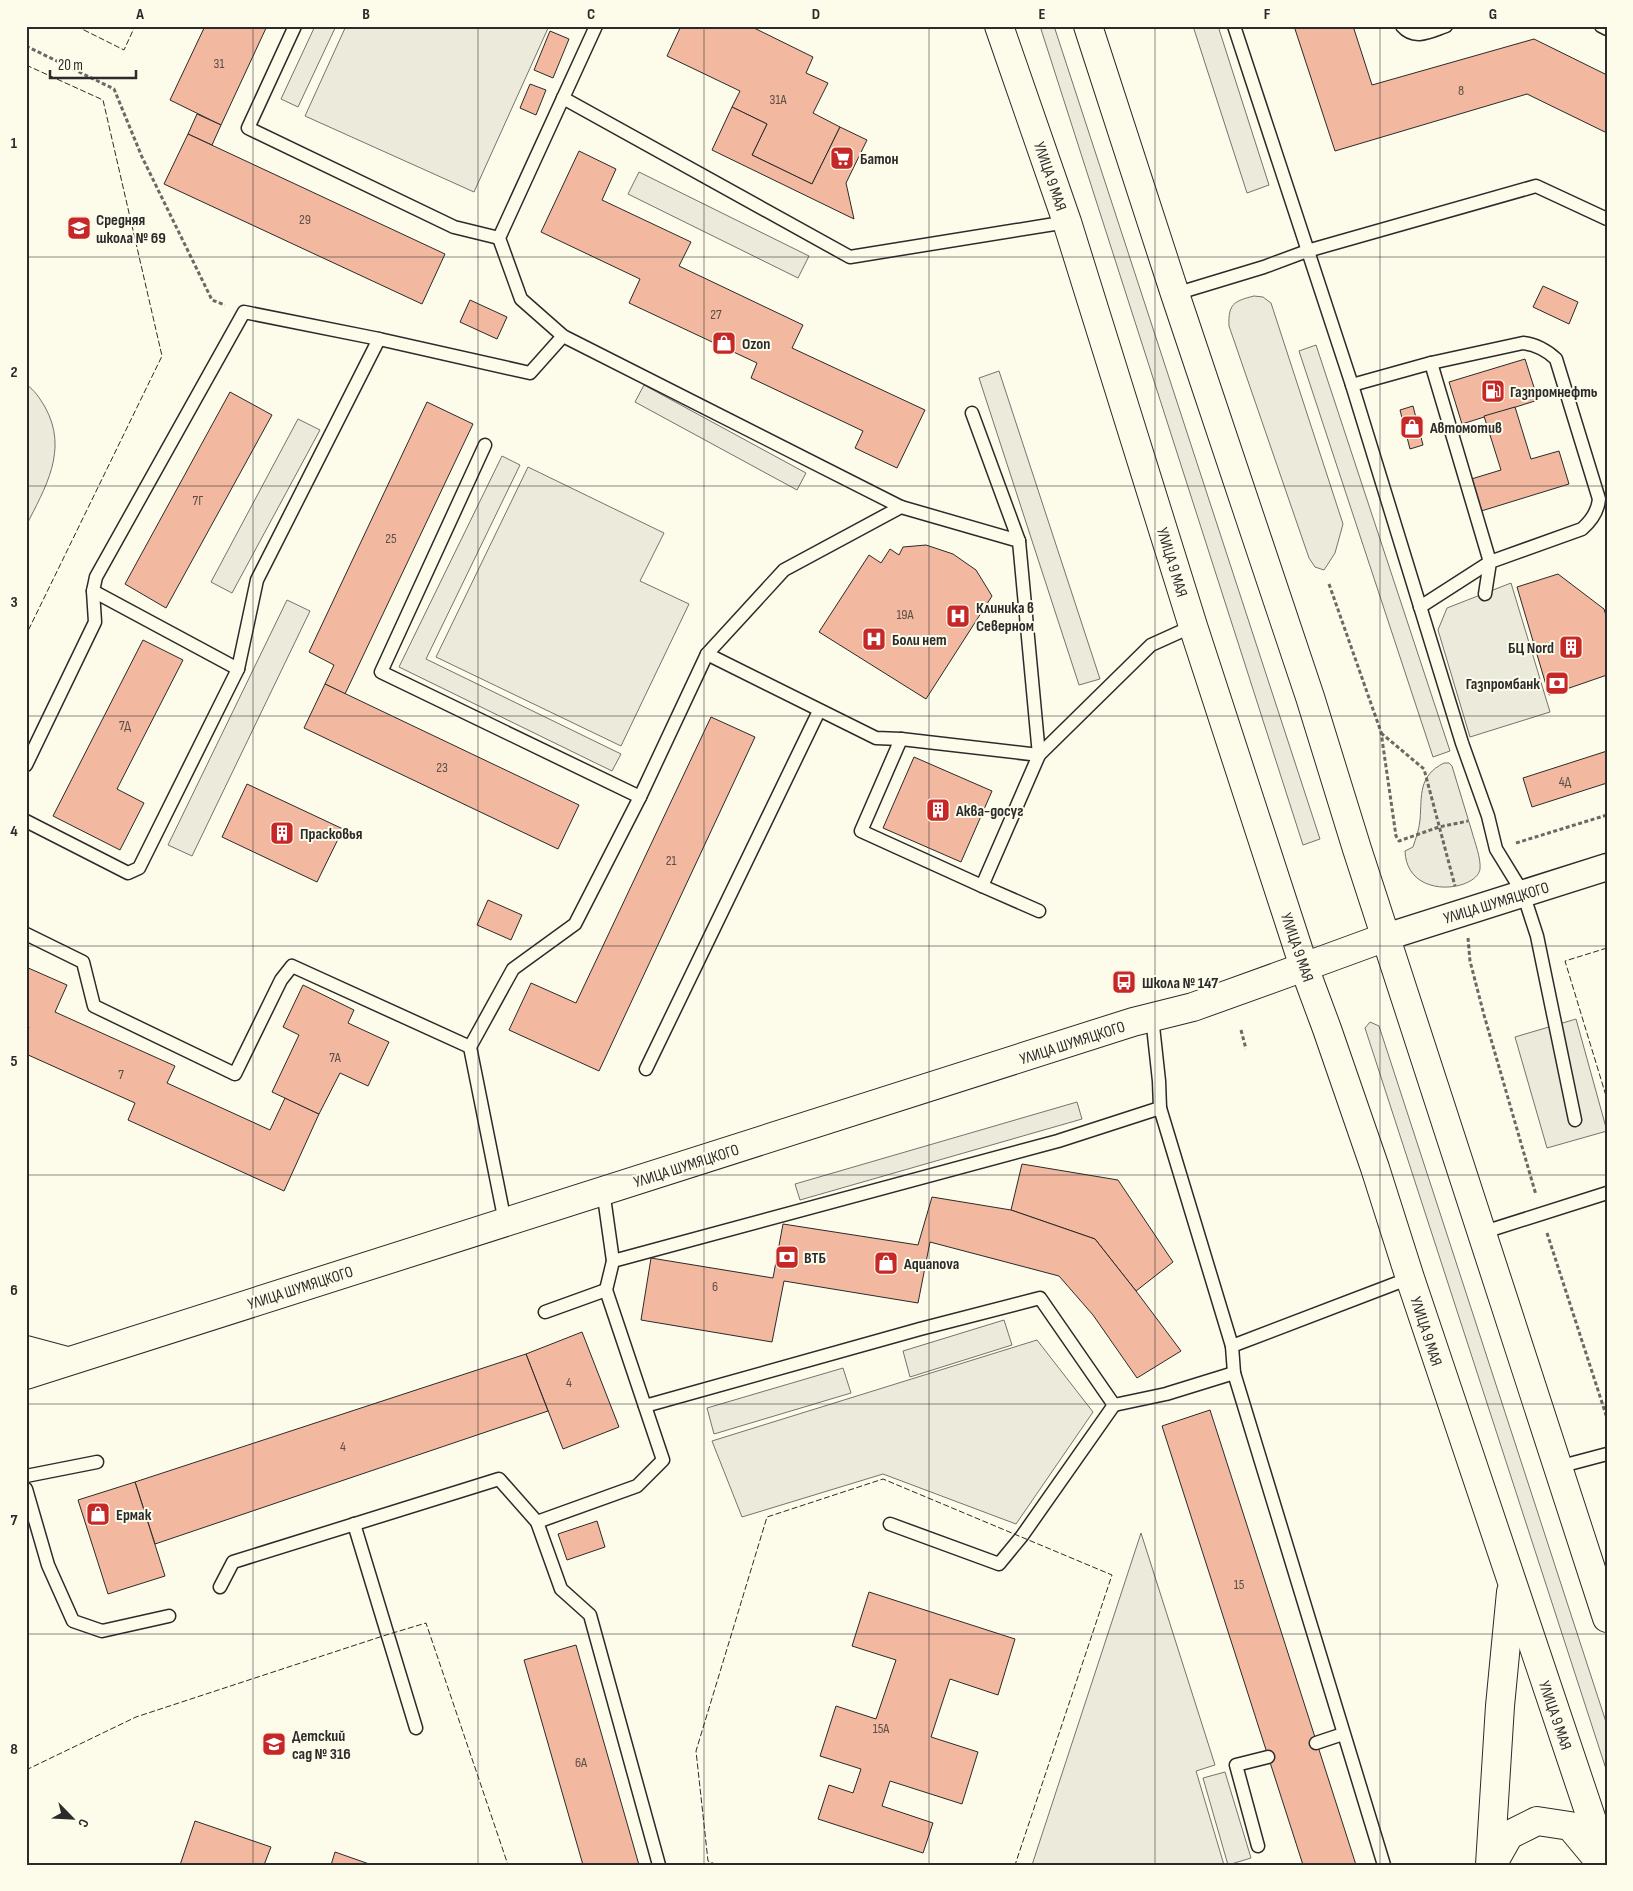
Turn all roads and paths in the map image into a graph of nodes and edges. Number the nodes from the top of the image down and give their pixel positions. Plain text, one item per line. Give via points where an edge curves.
1 (295, 26) edge
2 (596, 26) edge
3 (998, 26) edge
4 (1088, 26) edge
5 (1234, 26) edge
6 (1402, 26) edge
7 (1446, 26) edge
8 (1601, 26) edge
9 (1607, 29) edge
10 (26, 46) edge
11 (563, 98) junction
12 (1607, 219) edge
13 (1067, 222) junction
14 (499, 238) junction
15 (1307, 251) junction
16 (1175, 294) junction
17 (244, 312) junction
18 (563, 336) junction
19 (380, 340) junction
20 (1431, 363) junction
21 (1352, 384) junction
22 (972, 413) dead end
23 (485, 445) dead end
24 (901, 507) junction
25 (1019, 541) junction
26 (1490, 562) junction
27 (1329, 584) dead end
28 (93, 592) junction
29 (1485, 594) dead end
30 (1420, 607) junction
31 (1193, 626) junction
32 (708, 654) junction
33 (238, 669) junction
34 (820, 711) junction
35 (1381, 732) junction
36 (902, 739) junction
37 (1039, 755) junction
38 (26, 765) edge
39 (640, 797) junction
40 (1607, 815) edge
41 (1488, 816) junction
42 (26, 821) edge
43 (1439, 828) junction
44 (1496, 849) junction
45 (1607, 867) edge
46 (982, 886) junction
47 (1457, 892) dead end
48 (1523, 893) junction
49 (1040, 911) dead end
50 (26, 934) edge
51 (1467, 935) dead end
52 (1386, 937) junction
53 (1304, 968) junction
54 (1152, 1017) junction
55 (1241, 1030) dead end
56 (470, 1047) junction
57 (1246, 1049) dead end
58 (646, 1069) dead end
59 (1160, 1108) junction
60 (1575, 1120) dead end
61 (603, 1190) junction
62 (1607, 1194) edge
63 (1542, 1215) junction
64 (504, 1222) junction
65 (1482, 1232) junction
66 (613, 1261) junction
67 (1410, 1278) junction
68 (606, 1290) junction
69 (545, 1312) dead end
70 (1232, 1346) junction
71 (26, 1350) edge
72 (67, 1361) junction
73 (1234, 1373) junction
74 (26, 1375) edge
75 (1114, 1405) junction
76 (645, 1406) junction
77 (1607, 1418) edge
78 (1607, 1454) edge
79 (97, 1462) dead end
80 (1558, 1467) junction
81 (26, 1476) edge
82 (26, 1489) edge
83 (537, 1522) junction
84 (354, 1524) junction
85 (890, 1524) dead end
86 (1512, 1583) junction
87 (220, 1587) dead end
88 (169, 1616) dead end
89 (1607, 1618) edge
90 (416, 1728) dead end
91 (1343, 1734) junction
92 (1316, 1742) dead end
93 (1268, 1757) dead end
94 (1258, 1846) dead end
95 (659, 1865) edge
96 (1384, 1865) edge
97 (1491, 1865) edge
98 (1602, 1865) edge
99 (1607, 1865) edge

1 - 14 lane via 248,128 454,227
2 - 11 lane
3 - 13 main road, УЛИЦА 9 МАЯ
4 - 16 main road
5 - 15 lane
6 - 7 lane via 1408,33 1419,35
8 - 9 lane
10 - 17 path via 114,89 142,157 212,300
11 - 13 lane via 850,257
11 - 14 lane
12 - 15 lane via 1536,186
13 - 31 main road, УЛИЦА 9 МАЯ
14 - 18 lane via 521,299
15 - 16 lane
15 - 21 lane
16 - 52 main road via 1310,697
17 - 19 lane
17 - 28 lane via 96,577
18 - 19 lane via 530,373
18 - 24 lane
19 - 33 lane via 257,580
20 - 21 lane
20 - 26 lane
20 - 26 lane via 1523,343 1551,354 1556,359 1599,499 1599,506 1582,529
21 - 30 lane
22 - 25 lane
23 - 39 lane via 381,672
24 - 25 lane
24 - 32 lane via 784,570
25 - 37 lane
26 - 29 lane
26 - 30 lane
27 - 35 path
28 - 33 lane
28 - 38 lane via 95,622
30 - 41 lane
31 - 37 lane via 1151,645
31 - 53 main road, УЛИЦА 9 МАЯ
32 - 34 lane
32 - 39 lane
33 - 42 lane via 139,868 128,873
34 - 36 lane via 876,738
34 - 58 lane
35 - 43 path via 1424,770
35 - 43 path via 1399,841
36 - 37 lane
36 - 46 lane via 861,831
37 - 46 lane
39 - 56 lane via 575,924 513,968
40 - 44 path
41 - 43 path
41 - 44 lane
43 - 47 path
44 - 48 lane
45 - 48 street, УЛИЦА ШУМЯЦКОГО
46 - 49 lane
48 - 52 street, УЛИЦА ШУМЯЦКОГО
48 - 60 lane via 1537,936
50 - 56 lane via 83,962 94,1006 235,1074 281,980 292,966
51 - 63 path via 1484,1015
52 - 53 main road, УЛИЦА ШУМЯЦКОГО
52 - 65 main road
53 - 54 main road, УЛИЦА ШУМЯЦКОГО via 1202,1004
53 - 67 main road, УЛИЦА 9 МАЯ
54 - 59 lane
54 - 61 main road, УЛИЦА ШУМЯЦКОГО
55 - 57 path
56 - 64 lane
59 - 66 lane via 1049,1143
59 - 70 lane
61 - 64 main road, УЛИЦА ШУМЯЦКОГО
61 - 66 lane
62 - 63 lane
63 - 65 lane
63 - 77 path
64 - 72 main road, УЛИЦА ШУМЯЦКОГО
65 - 80 main road
66 - 68 lane
67 - 70 lane
67 - 86 main road, УЛИЦА 9 МАЯ
68 - 69 lane
68 - 76 lane
70 - 73 lane
71 - 72 main road
72 - 74 main road, УЛИЦА ШУМЯЦКОГО
73 - 75 lane via 1166,1394
73 - 91 lane
75 - 76 lane via 1040,1298
75 - 85 lane via 999,1564
76 - 83 lane via 663,1460 637,1486
78 - 80 lane
79 - 81 lane
80 - 89 main road
82 - 88 lane via 48,1565 73,1621 102,1631
83 - 84 lane via 499,1479
83 - 95 lane via 561,1589 590,1615
84 - 87 lane via 233,1562
84 - 90 lane
86 - 97 main road via 1500,1706
86 - 99 main road, УЛИЦА 9 МАЯ
91 - 92 lane
91 - 96 lane
93 - 94 lane via 1236,1765
97 - 98 main road via 1509,1835 1537,1821 1570,1826

